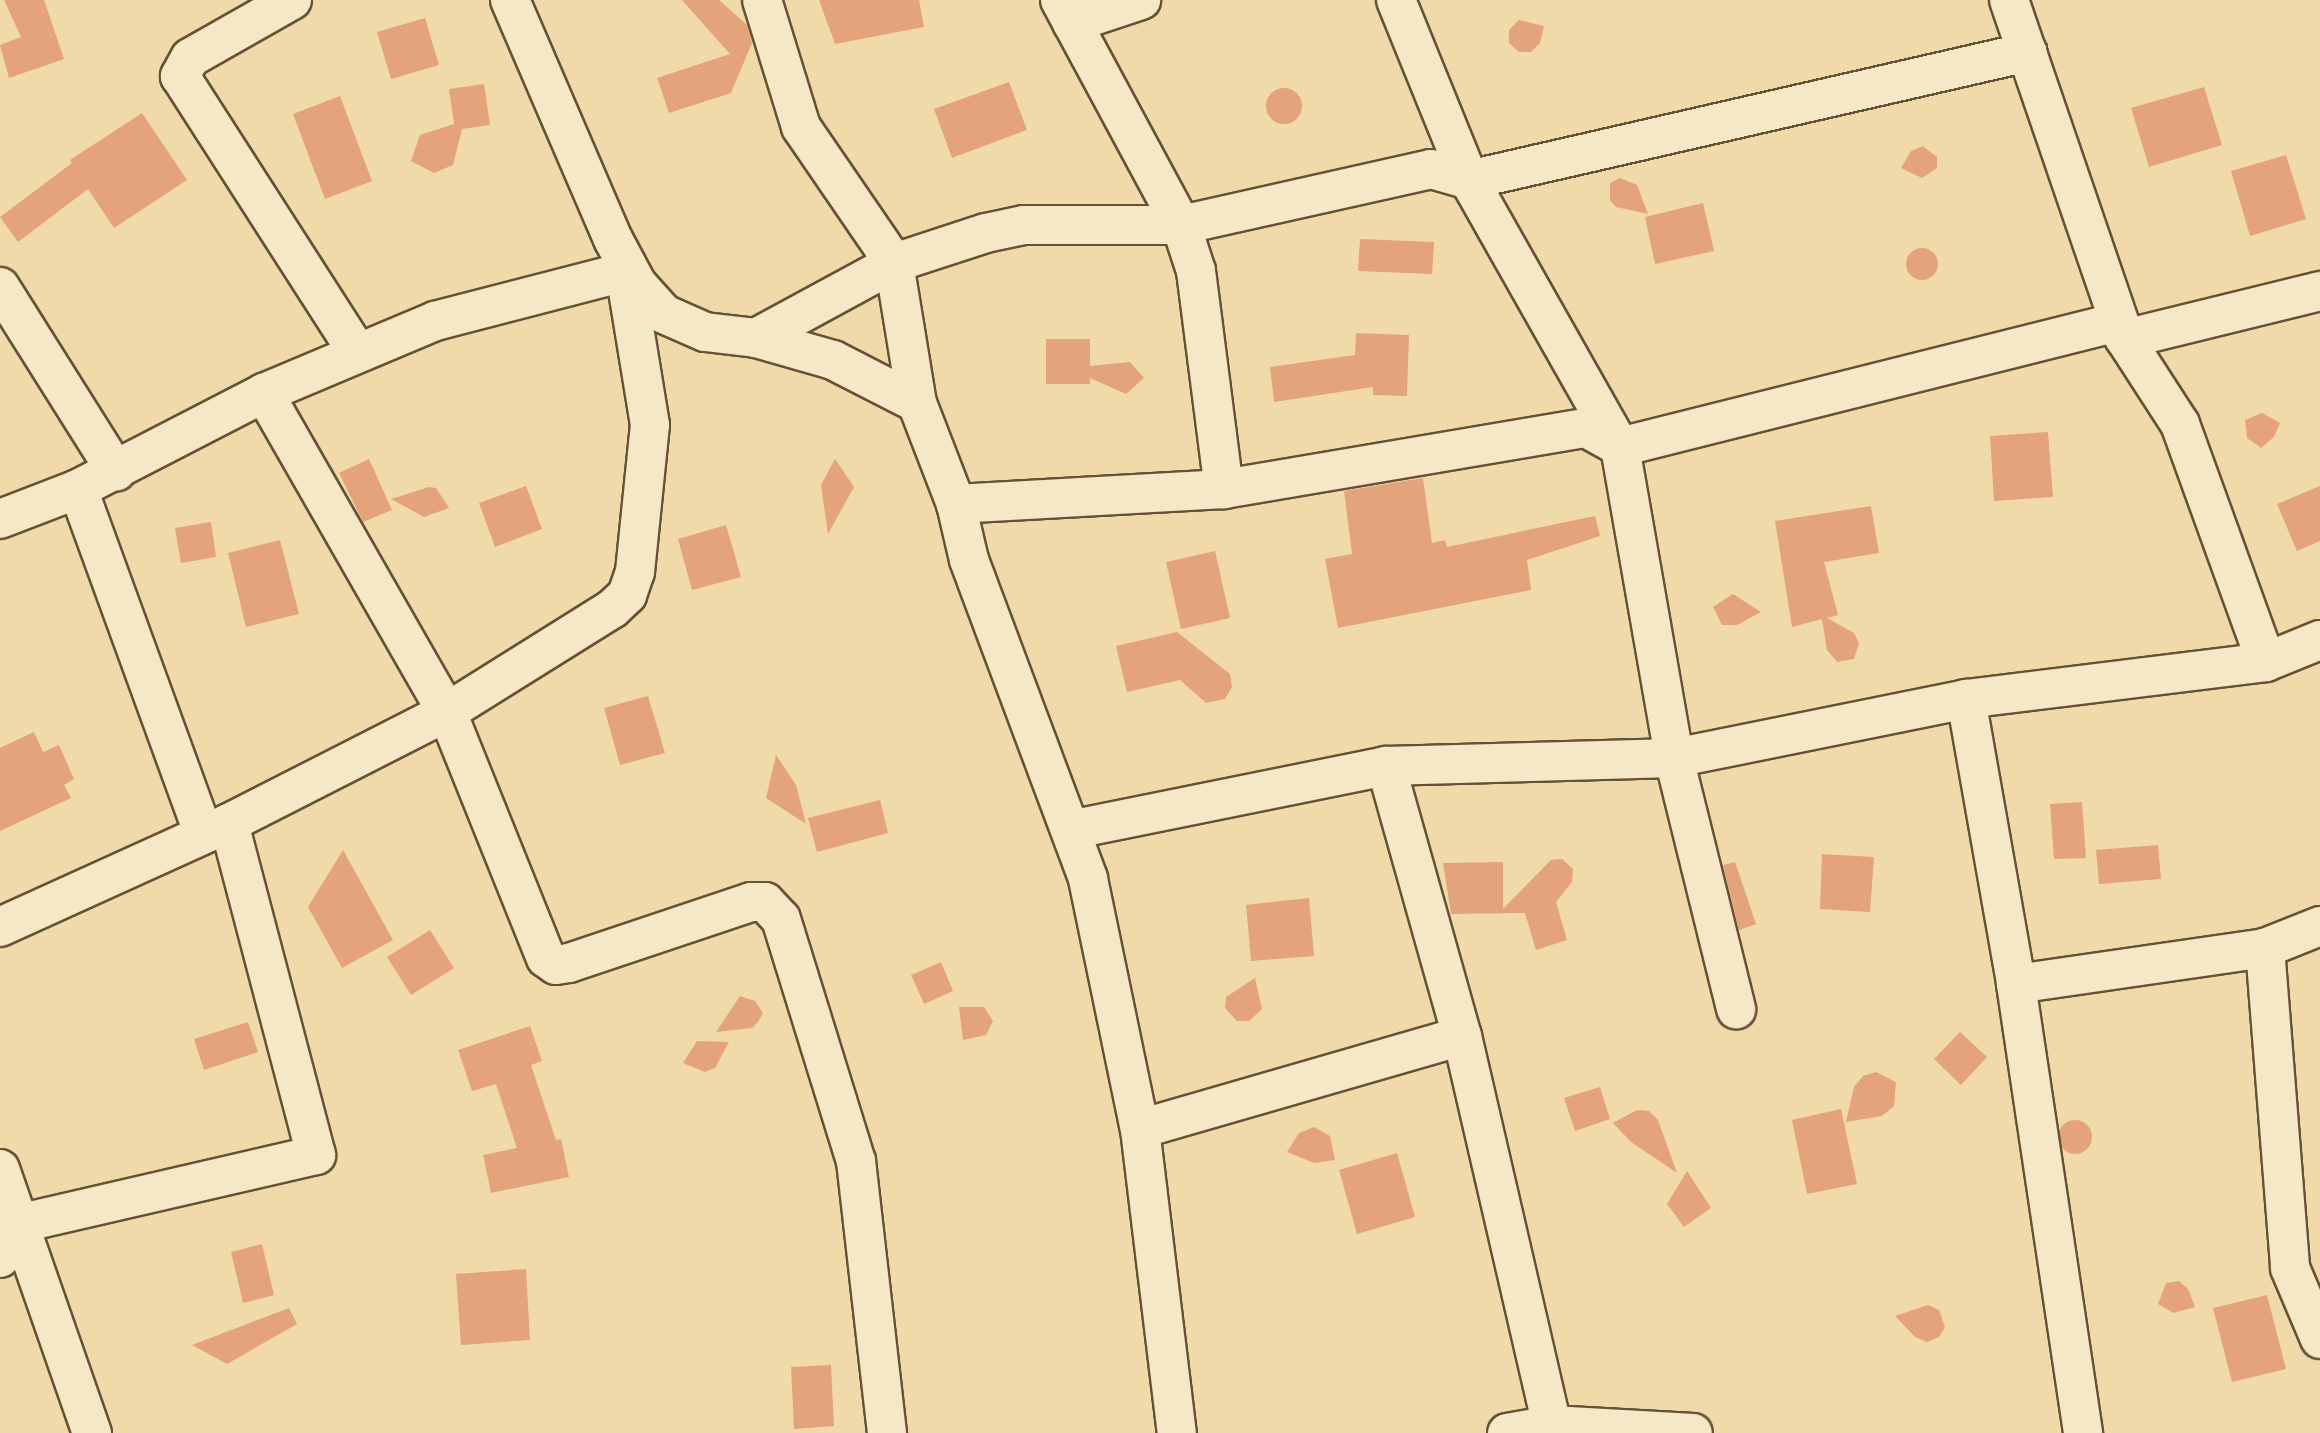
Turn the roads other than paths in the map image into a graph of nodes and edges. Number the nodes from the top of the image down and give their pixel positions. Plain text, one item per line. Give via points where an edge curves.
1 (292, 0) edge
2 (510, 0) edge
3 (762, 0) edge
4 (1141, 0) edge
5 (1396, 0) edge
6 (2009, 0) edge
7 (1066, 11) edge
8 (2028, 52) junction
9 (1469, 180) junction
10 (1181, 225) junction
11 (894, 263) junction
12 (631, 278) junction
13 (0, 286) edge
14 (2320, 290) edge
15 (756, 338) junction
16 (2125, 340) junction
17 (357, 352) junction
18 (264, 393) junction
19 (917, 403) junction
20 (1620, 447) junction
21 (116, 471) junction
22 (78, 489) junction
23 (1224, 489) junction
24 (956, 503) junction
25 (0, 519) edge
26 (2320, 640) edge
27 (2266, 662) junction
28 (1966, 699) junction
29 (447, 712) junction
30 (1674, 758) junction
31 (1386, 766) junction
32 (216, 828) junction
33 (1074, 830) junction
34 (2320, 926) edge
35 (0, 927) edge
36 (2265, 948) junction
37 (2016, 984) junction
38 (1737, 1009) dead end
39 (1462, 1037) junction
40 (1140, 1129) junction
41 (0, 1168) edge
42 (17, 1224) junction
43 (0, 1258) edge
44 (2320, 1339) edge
45 (1552, 1425) junction
46 (92, 1433) edge
47 (887, 1433) edge
48 (1177, 1433) edge
49 (1507, 1433) edge
50 (1693, 1433) edge
51 (2082, 1433) edge

1 - 17 street via 190,58 180,76
2 - 12 street
3 - 11 street via 802,127
4 - 7 street
5 - 9 street
6 - 8 street
7 - 10 street
8 - 9 street
8 - 16 street
9 - 10 street via 1431,169
9 - 20 street
10 - 11 street via 1024,225
10 - 23 street via 1196,271
11 - 15 street
11 - 19 street
12 - 15 street via 664,314 685,326
12 - 17 street via 435,321
12 - 29 street via 650,425 635,572 627,595 612,610
13 - 21 street
14 - 16 street
15 - 19 street via 863,372
16 - 20 street via 2114,323
16 - 27 street via 2180,424
17 - 18 street
18 - 21 street
18 - 29 street
19 - 24 street
20 - 23 street via 1586,428
20 - 30 street
21 - 22 street
22 - 25 street
22 - 32 street
23 - 24 street
24 - 33 street via 969,560
26 - 27 street
27 - 28 street
28 - 30 street
28 - 37 street
29 - 32 street
29 - 47 street via 537,944 556,965 751,902 765,902 781,919 856,1161
30 - 31 street
30 - 38 street
31 - 33 street
31 - 39 street
32 - 35 street
32 - 42 street via 316,1155
33 - 40 street
34 - 36 street
36 - 37 street
36 - 44 street via 2291,1268
37 - 51 street
39 - 40 street
39 - 45 street
40 - 48 street
41 - 42 street
42 - 43 street
42 - 46 street
45 - 49 street
45 - 50 street

